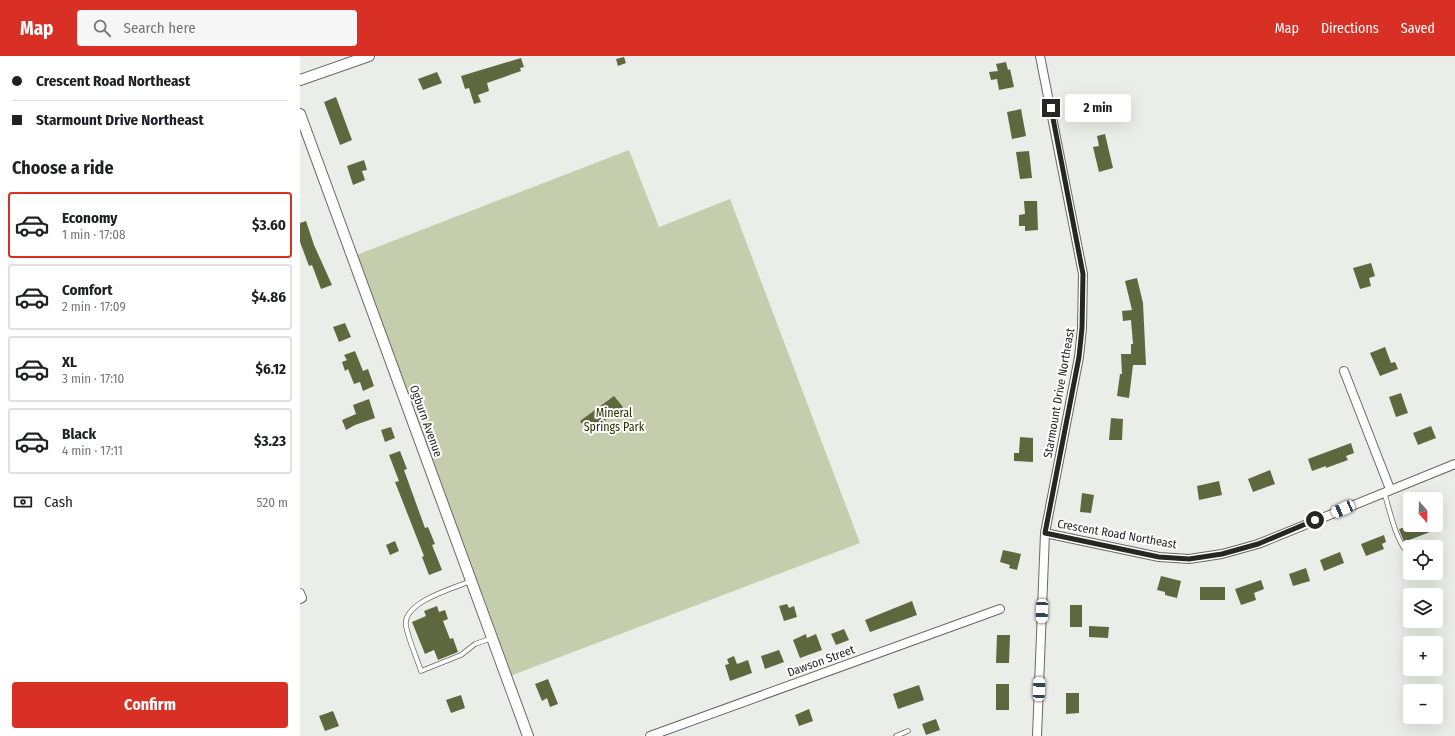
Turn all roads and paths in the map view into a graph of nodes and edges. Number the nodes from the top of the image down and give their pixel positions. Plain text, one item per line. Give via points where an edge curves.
1 (369, 56) edge
2 (1040, 56) edge
3 (300, 80) edge
4 (300, 114) edge
5 (1344, 371) dead end
6 (1455, 464) edge
7 (1387, 491) junction
8 (1045, 533) junction
9 (1403, 546) edge
10 (472, 581) junction
11 (300, 593) edge
12 (300, 599) edge
13 (1000, 609) dead end
14 (492, 637) junction
15 (908, 731) dead end
16 (528, 736) edge
17 (650, 736) edge
18 (896, 736) edge
19 (1037, 736) edge

1 - 3 street
2 - 8 street, Starmount Drive Northeast via 1084,290 1079,357
4 - 10 street, Ogburn Avenue
5 - 7 street
6 - 7 street, Crescent Road Northeast
7 - 8 street, Crescent Road Northeast via 1258,544 1222,554 1189,559 1159,557
7 - 9 lane
8 - 19 street, Starmount Drive Northeast
10 - 14 street, Ogburn Avenue
10 - 14 lane via 426,599 407,617 406,626 421,670 462,655 475,644
11 - 12 street
13 - 17 street, Dawson Street
14 - 16 street, Ogburn Avenue
15 - 18 lane

